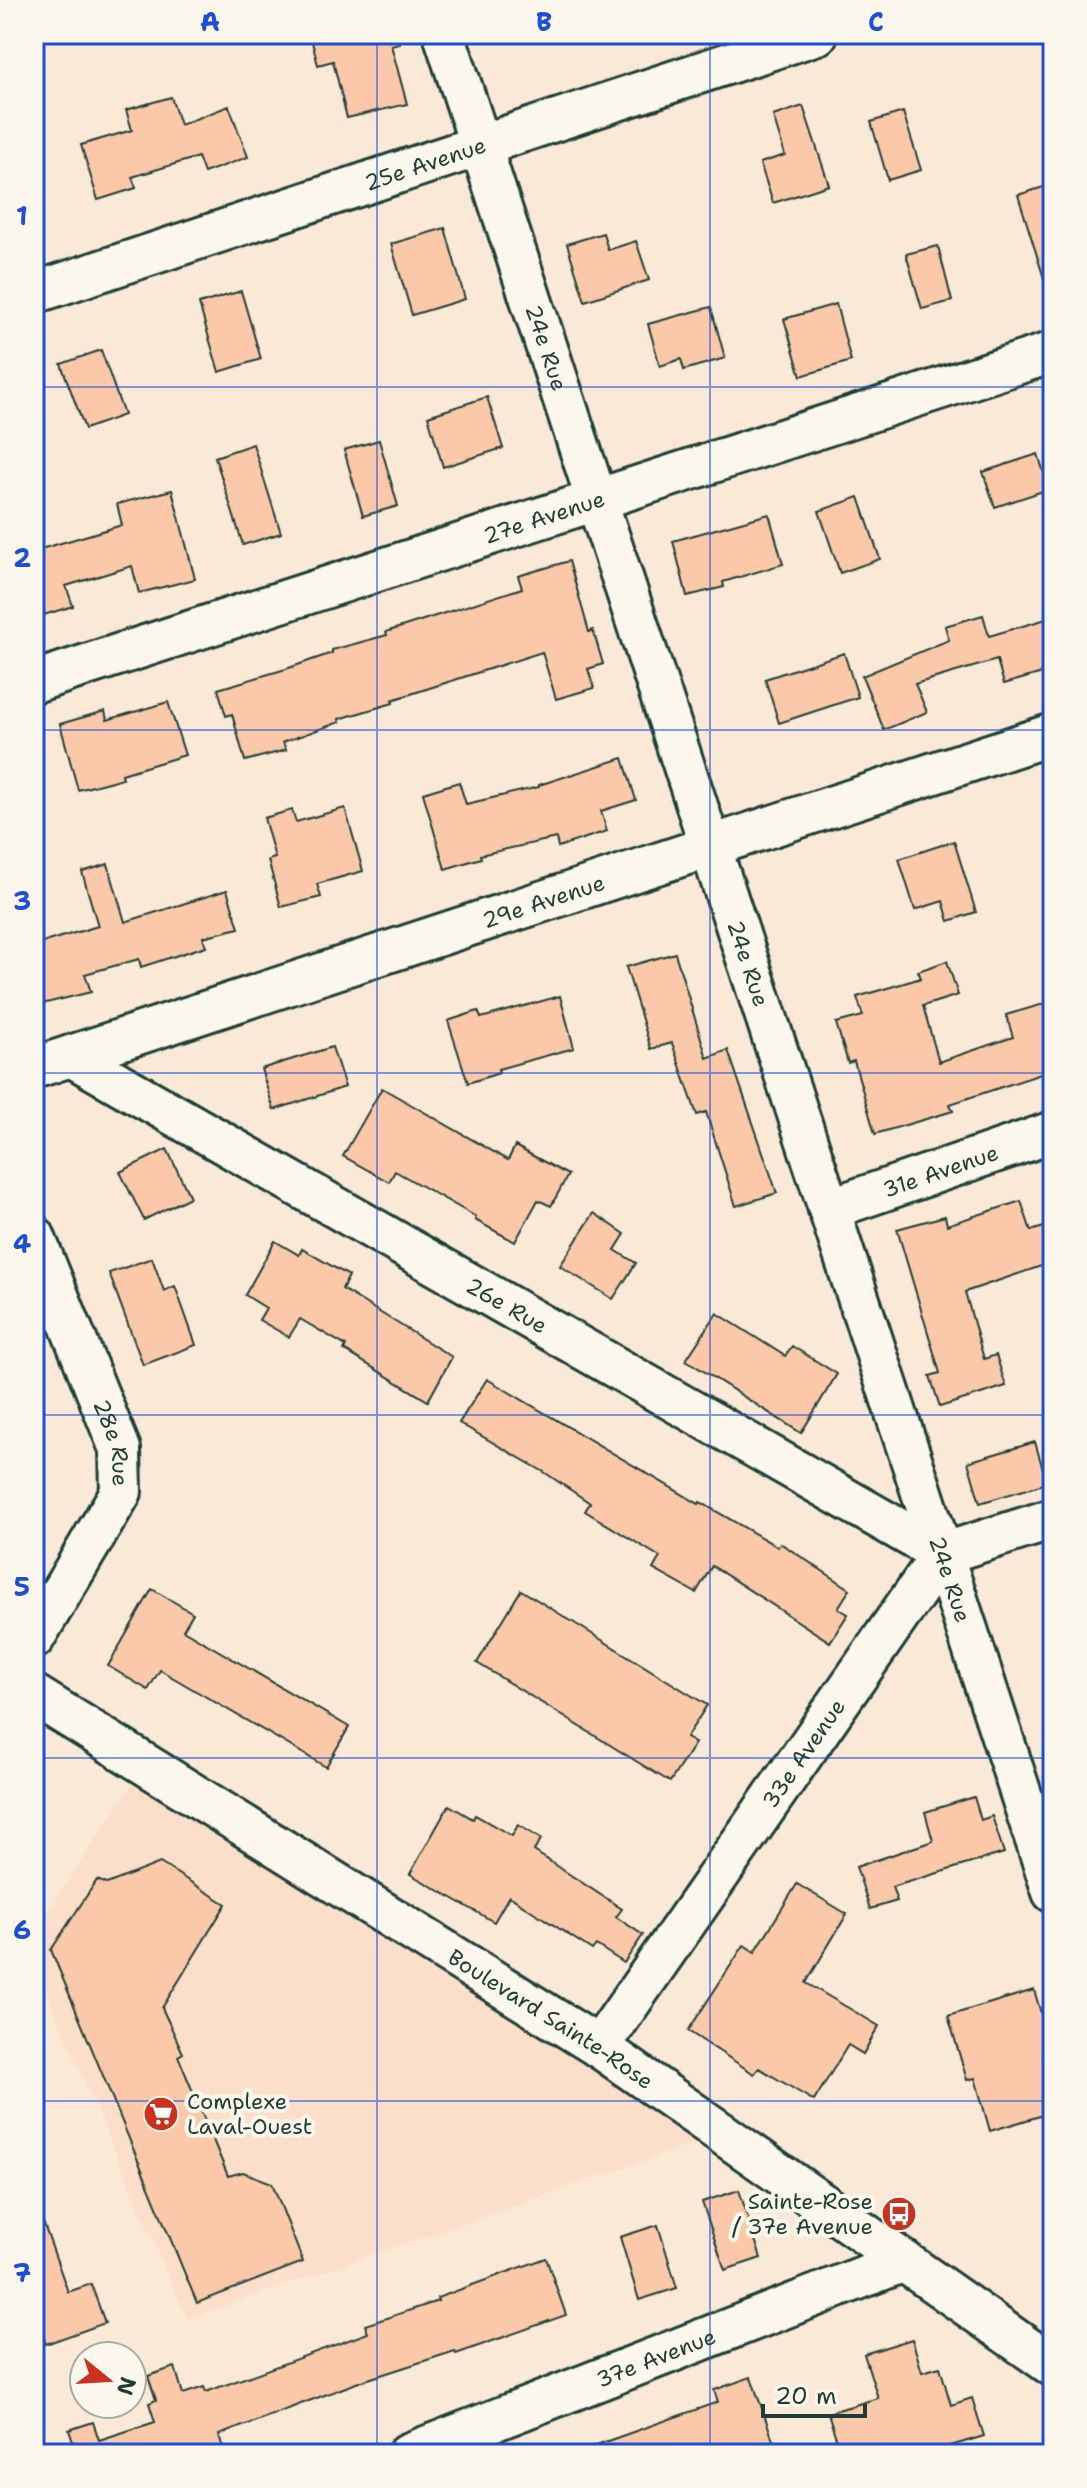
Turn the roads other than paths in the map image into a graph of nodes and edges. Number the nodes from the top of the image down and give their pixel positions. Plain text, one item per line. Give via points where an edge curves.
1 (444, 34) edge
2 (817, 34) edge
3 (480, 144) junction
4 (34, 293) edge
5 (1053, 352) edge
6 (596, 498) junction
7 (34, 682) edge
8 (1053, 734) edge
9 (710, 846) junction
10 (71, 1056) junction
11 (34, 1068) edge
12 (1053, 1132) edge
13 (829, 1209) junction
14 (34, 1236) edge
15 (1053, 1519) edge
16 (942, 1554) junction
17 (34, 1638) edge
18 (34, 1695) edge
19 (1053, 1892) edge
20 (599, 2047) junction
21 (904, 2261) junction
22 (1053, 2366) edge
23 (408, 2454) edge

1 - 3 street, 24e Rue
2 - 3 street, 25e Avenue
3 - 4 street, 25e Avenue
3 - 6 street, 24e Rue
5 - 6 street, 27e Avenue
6 - 7 street, 27e Avenue
6 - 9 street, 24e Rue
8 - 9 street, 29e Avenue
9 - 10 street, 29e Avenue
9 - 13 street, 24e Rue
10 - 11 street, 29e Avenue
10 - 16 street, 26e Rue
12 - 13 street, 31e Avenue
13 - 16 street, 24e Rue
14 - 17 street, 28e Rue via 120,1449 121,1492
15 - 16 street
16 - 19 street, 24e Rue
16 - 20 street, 33e Avenue
18 - 20 street, Boulevard Sainte-Rose
20 - 21 street, Boulevard Sainte-Rose
21 - 22 street, Boulevard Sainte-Rose
21 - 23 street, 37e Avenue

